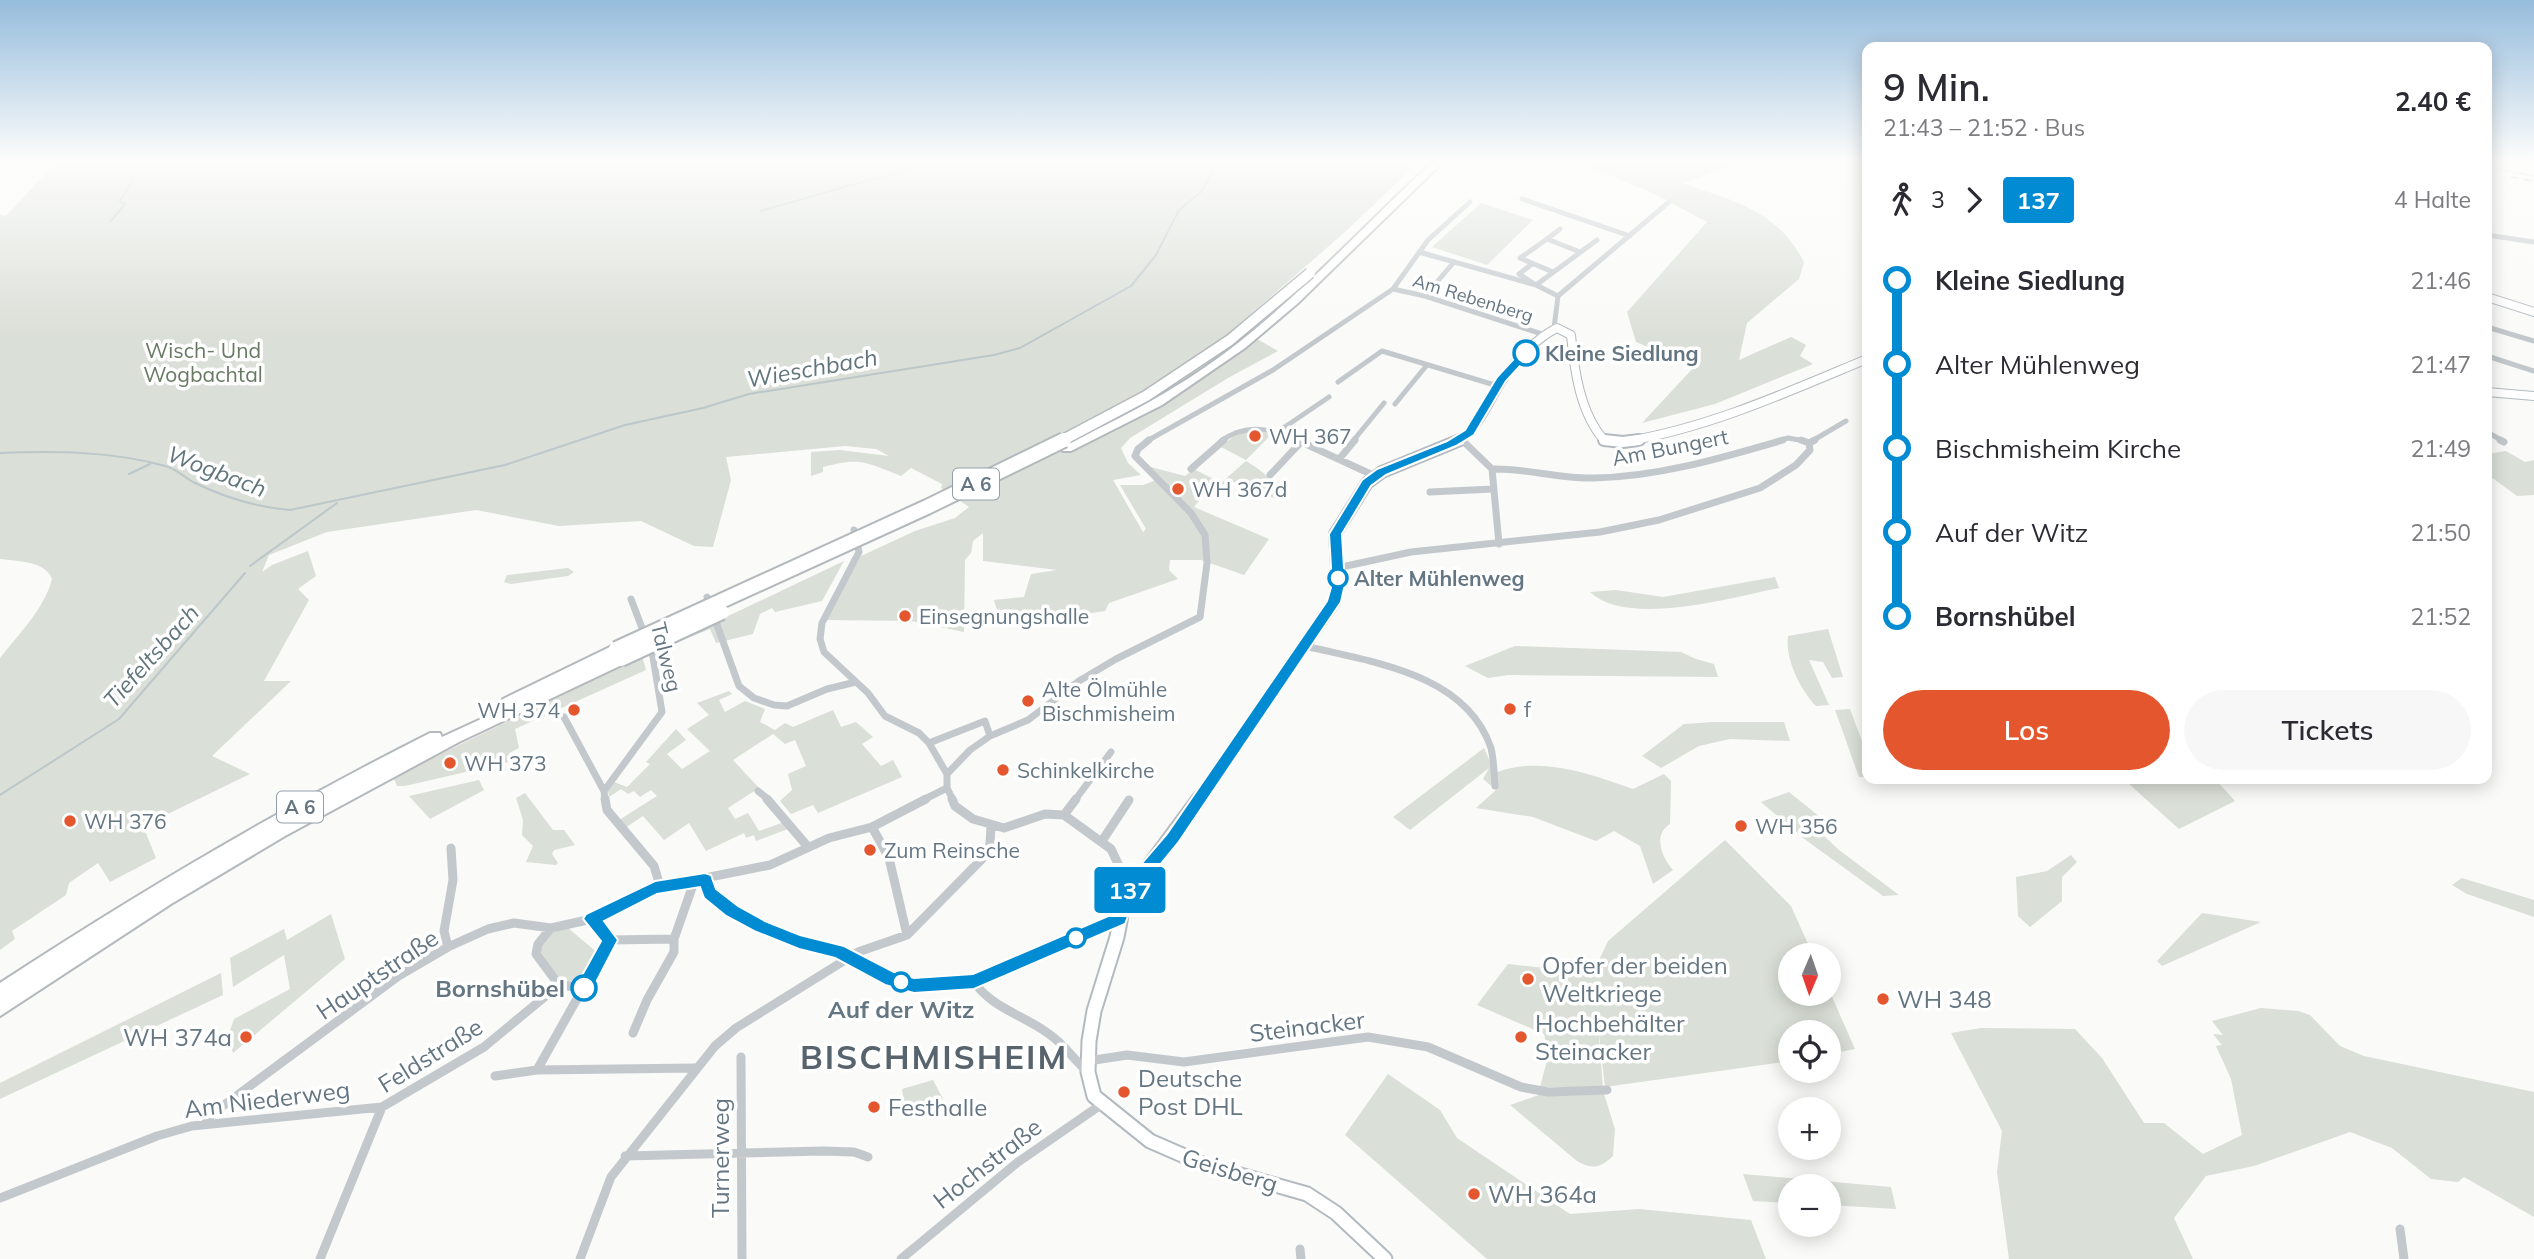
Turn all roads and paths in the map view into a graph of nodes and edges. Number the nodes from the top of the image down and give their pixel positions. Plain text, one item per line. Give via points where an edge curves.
1 (1371, 219) edge
2 (1375, 219) edge
3 (1452, 219) edge
4 (1580, 219) edge
5 (1649, 219) edge
6 (1560, 229) dead end
7 (2492, 235) edge
8 (1630, 236) junction
9 (1547, 239) junction
10 (1597, 240) dead end
11 (2534, 242) edge
12 (1341, 249) junction
13 (1419, 252) junction
14 (1580, 252) junction
15 (1454, 262) junction
16 (1532, 264) junction
17 (1553, 272) junction
18 (1536, 285) junction
19 (1393, 289) junction
20 (1425, 296) junction
21 (1558, 296) junction
22 (2492, 299) edge
23 (2534, 312) edge
24 (1554, 328) junction
25 (2492, 328) edge
26 (1545, 335) junction
27 (2534, 341) edge
28 (2492, 358) edge
29 (1862, 361) edge
30 (1427, 365) junction
31 (2534, 371) edge
32 (1338, 382) dead end
33 (1498, 386) junction
34 (2492, 392) edge
35 (2534, 396) edge
36 (1329, 397) dead end
37 (1384, 404) dead end
38 (1395, 404) dead end
39 (1846, 421) dead end
40 (1276, 433) junction
41 (2492, 435) edge
42 (1461, 439) junction
43 (1301, 442) junction
44 (2504, 442) dead end
45 (1809, 443) junction
46 (1340, 458) junction
47 (1191, 469) dead end
48 (1492, 469) junction
49 (1270, 475) dead end
50 (1375, 476) junction
51 (1493, 489) junction
52 (1430, 492) dead end
53 (854, 530) dead end
54 (1500, 544) junction
55 (1337, 568) junction
56 (707, 597) dead end
57 (631, 599) dead end
58 (1306, 646) junction
59 (619, 654) junction
60 (856, 682) junction
61 (564, 717) dead end
62 (990, 736) junction
63 (929, 743) junction
64 (1111, 752) dead end
65 (947, 774) junction
66 (1495, 786) dead end
67 (947, 788) junction
68 (604, 791) junction
69 (758, 791) dead end
70 (1129, 800) dead end
71 (1064, 815) junction
72 (991, 826) junction
73 (872, 827) junction
74 (1102, 841) junction
75 (808, 847) junction
76 (451, 848) dead end
77 (705, 880) junction
78 (694, 882) junction
79 (660, 887) junction
80 (1130, 889) junction
81 (592, 919) junction
82 (1119, 919) junction
83 (551, 928) junction
84 (907, 936) junction
85 (674, 939) junction
86 (610, 940) junction
87 (448, 947) junction
88 (851, 958) junction
89 (974, 982) junction
90 (559, 985) junction
91 (584, 988) junction
92 (0, 993) edge
93 (0, 1008) edge
94 (633, 1034) dead end
95 (741, 1057) dead end
96 (1088, 1067) junction
97 (695, 1068) junction
98 (537, 1070) junction
99 (495, 1076) dead end
100 (1607, 1090) dead end
101 (1102, 1104) junction
102 (382, 1107) junction
103 (205, 1124) junction
104 (742, 1153) junction
105 (625, 1156) junction
106 (868, 1157) dead end
107 (0, 1198) edge
108 (2400, 1229) dead end
109 (320, 1259) edge
110 (580, 1259) edge
111 (742, 1259) edge
112 (901, 1259) edge
113 (1385, 1259) edge
114 (2404, 1259) edge

1 - 12 highway, A 6
2 - 12 highway, A 6
3 - 13 street
4 - 8 street
5 - 8 street
6 - 9 street
7 - 11 street
8 - 21 street
9 - 14 street
9 - 16 street via 1520,258
10 - 14 street
12 - 59 highway, A 6, bridge via 1230,340 1146,396 938,502
12 - 59 highway, A 6, bridge via 1241,345 1167,397 1105,432
13 - 15 street
13 - 19 street
14 - 17 street
15 - 18 street
15 - 20 street
16 - 17 street
16 - 18 street via 1519,274
17 - 18 street
18 - 21 street
19 - 20 street, Am Rebenberg
19 - 62 street via 1291,358 1151,438 1136,452 1140,464 1201,524 1211,554 1200,617 1116,659 1028,720
20 - 26 street, Am Rebenberg
21 - 24 street
22 - 23 street
24 - 26 street
24 - 29 street via 1571,335 1574,366 1598,433 1616,443 1641,440 1740,409
25 - 27 street
26 - 33 street
28 - 31 street
30 - 32 street via 1382,351
30 - 33 street
30 - 38 street
33 - 42 street
34 - 35 street
36 - 40 street
37 - 46 street
39 - 45 street
40 - 43 street
40 - 47 street via 1242,429
41 - 44 street
42 - 48 street
42 - 50 street
43 - 46 street
43 - 49 street
45 - 48 street, Am Bungert via 1788,438 1702,462 1610,477
45 - 54 street via 1807,454 1782,476 1724,501 1614,530
46 - 50 street
48 - 51 street
50 - 55 street via 1335,534
51 - 52 street
51 - 54 street
53 - 60 street via 859,552 824,618 820,639 824,652
54 - 55 street via 1410,552
55 - 58 street via 1336,597
56 - 60 street via 744,693 780,707
57 - 68 street, Talweg via 653,657 662,712
58 - 66 street via 1395,667 1447,692 1479,724 1496,766
58 - 80 street via 1172,838
59 - 92 highway, A 6 via 354,777 97,929
59 - 93 highway, A 6 via 323,807 187,887
60 - 63 street via 885,716
61 - 68 street
62 - 63 street via 985,721
62 - 65 street
63 - 65 street
64 - 71 street
65 - 67 street
67 - 72 street via 955,806
67 - 73 street, Hauptstraße
68 - 79 street via 610,816 654,866
69 - 75 street
70 - 74 street
71 - 72 street via 1045,814 1004,828
71 - 74 street
72 - 84 street via 990,844 982,859
73 - 75 street, Hauptstraße
73 - 84 street via 889,859
74 - 80 street via 1117,858
75 - 77 street, Hauptstraße via 769,865
76 - 87 street via 453,880 444,931
77 - 78 street, Hauptstraße
77 - 88 street via 709,893 732,911 788,938
78 - 79 street, Hauptstraße
78 - 85 street
79 - 81 street, Hauptstraße
80 - 82 street
81 - 83 street, Hauptstraße
81 - 86 street
82 - 89 street
82 - 96 street via 1094,1011
83 - 87 street, Hauptstraße via 504,924
83 - 90 street via 535,950
84 - 88 street
85 - 86 street
85 - 94 street via 671,959
86 - 91 street
87 - 103 street, Hauptstraße via 391,981
88 - 89 street via 914,986
88 - 97 street via 728,1034
89 - 96 street via 1008,1012 1048,1032 1075,1063
90 - 91 street
90 - 102 street, Feldstraße via 484,1047
91 - 98 street
95 - 104 street, Turnerweg
96 - 100 street, Steinacker via 1127,1055 1184,1062 1368,1037 1428,1047 1521,1087 1548,1092
96 - 101 street, Geisberg via 1090,1087
97 - 98 street
97 - 105 street
98 - 99 street
101 - 112 street, Hochstraße via 1018,1162
101 - 113 street, Geisberg via 1158,1146 1320,1201
102 - 103 street, Am Niederweg
102 - 109 street, Feldstraße
103 - 107 street, Am Niederweg via 157,1136
104 - 105 street
104 - 106 street via 847,1152
104 - 111 street, Turnerweg
105 - 110 street via 607,1184
108 - 114 street

